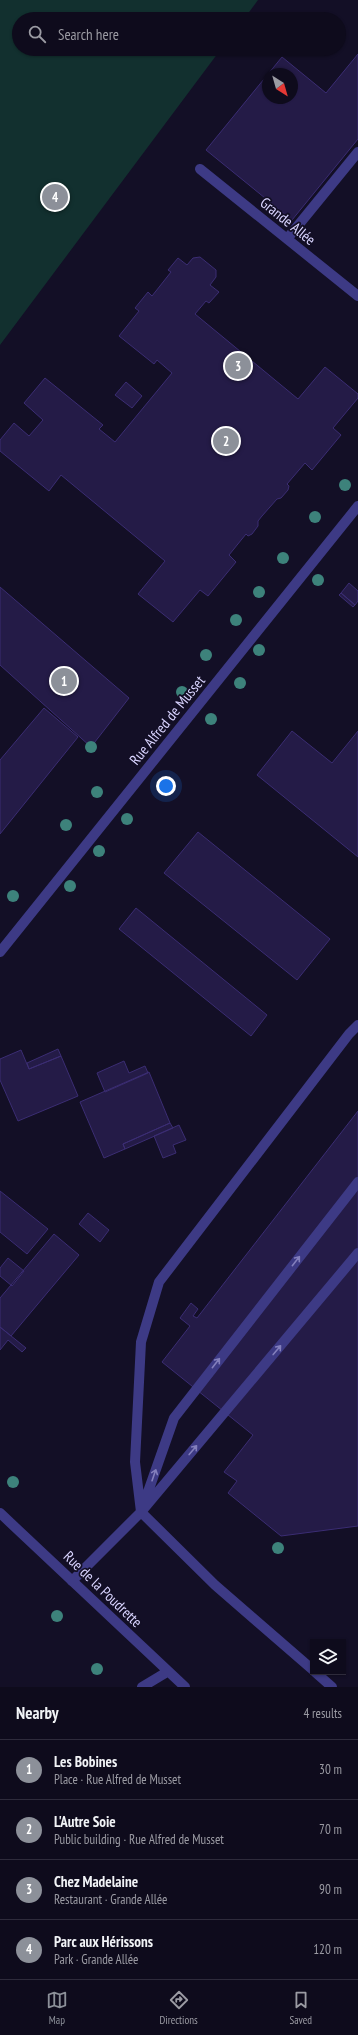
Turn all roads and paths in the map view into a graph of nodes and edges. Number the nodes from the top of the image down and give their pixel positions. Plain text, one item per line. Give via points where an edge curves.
1 (358, 152) edge
2 (200, 169) dead end
3 (287, 239) junction
4 (358, 296) edge
5 (358, 506) edge
6 (0, 952) edge
7 (358, 1025) edge
8 (358, 1182) edge
9 (358, 1253) edge
10 (141, 1512) junction
11 (0, 1513) edge
12 (72, 1581) junction
13 (310, 1667) edge
14 (167, 1672) junction
15 (318, 1675) edge
16 (142, 1687) edge
17 (185, 1687) edge
18 (332, 1687) edge

1 - 3 street
2 - 3 street, Grande Allée
3 - 4 street, Grande Allée
5 - 6 street, Rue Alfred de Musset
7 - 10 street via 159,1282 141,1342 135,1462
10 -> 8 street via 174,1418
10 -> 9 street
10 - 12 street
10 - 13 street via 215,1584
11 - 12 street, Rue de la Poudrette
12 - 14 street, Rue de la Poudrette
14 - 16 street
14 - 17 street, Rue de la Poudrette
15 - 18 street

